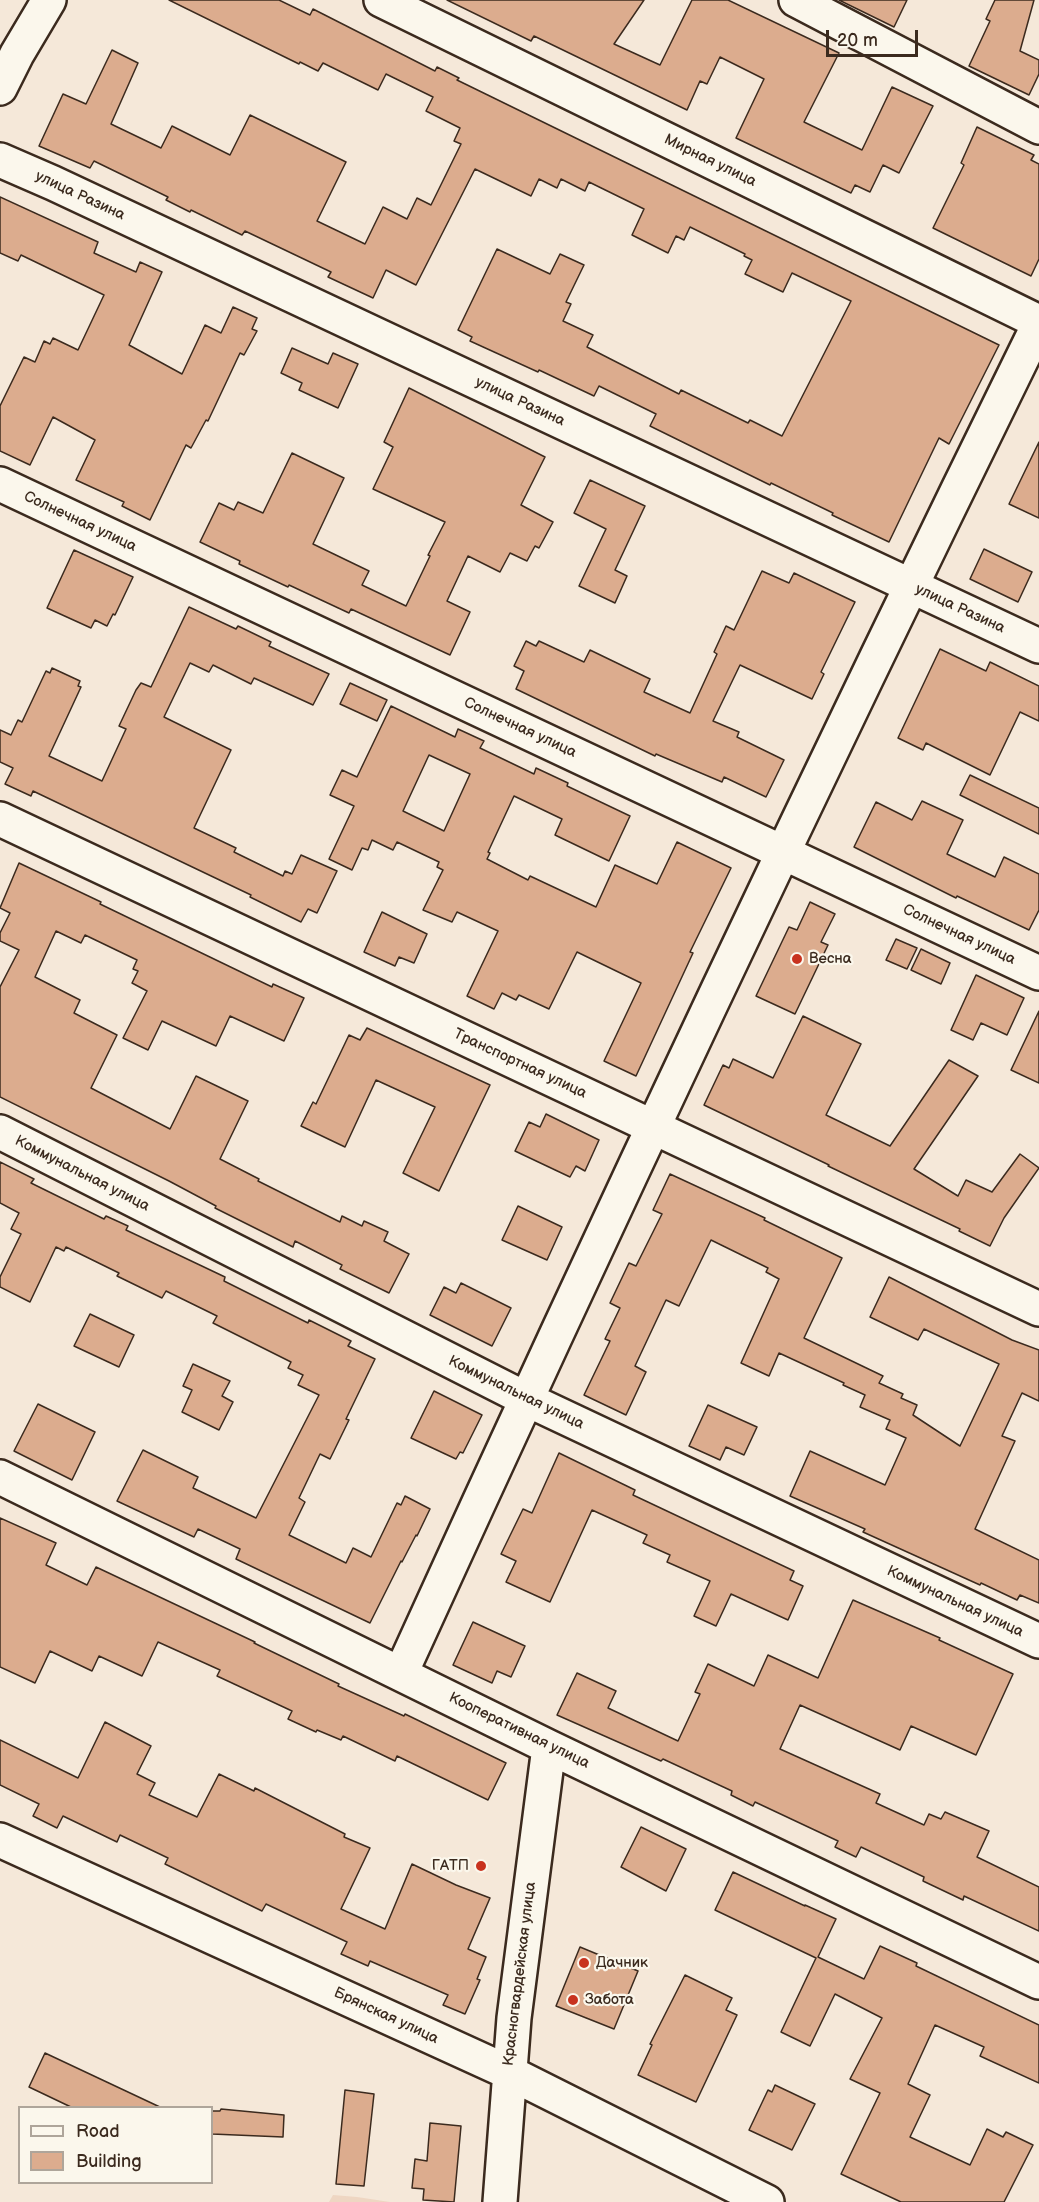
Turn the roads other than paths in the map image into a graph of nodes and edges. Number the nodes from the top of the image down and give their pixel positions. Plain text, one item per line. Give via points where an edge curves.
1 (49, 0) edge
2 (381, 0) edge
3 (796, 0) edge
4 (0, 88) edge
5 (1039, 127) edge
6 (0, 160) edge
7 (1039, 323) edge
8 (0, 484) edge
9 (910, 586) junction
10 (1039, 646) edge
11 (0, 819) edge
12 (784, 852) junction
13 (1039, 973) edge
14 (654, 1126) junction
15 (0, 1132) edge
16 (1039, 1309) edge
17 (526, 1399) junction
18 (0, 1477) edge
19 (1039, 1641) edge
20 (401, 1672) junction
21 (549, 1747) junction
22 (0, 1840) edge
23 (1039, 1982) edge
24 (508, 2072) junction
25 (500, 2202) edge
26 (766, 2202) edge

1 - 4 street
2 - 7 street, Мирная улица
3 - 5 street
6 - 9 street, улица Разина
7 - 9 street
8 - 12 street, Солнечная улица
9 - 10 street, улица Разина
9 - 12 street
11 - 14 street, Транспортная улица
12 - 13 street, Солнечная улица
12 - 14 street
14 - 16 street, Транспортная улица
14 - 17 street
15 - 17 street, Коммунальная улица
17 - 19 street, Коммунальная улица
17 - 20 street
18 - 20 street, Кооперативная улица
20 - 21 street, Кооперативная улица
21 - 23 street, Кооперативная улица
21 - 24 street, Красногвардейская улица
22 - 24 street, Брянская улица
24 - 25 street, Красногвардейская улица
24 - 26 street, Брянская улица

